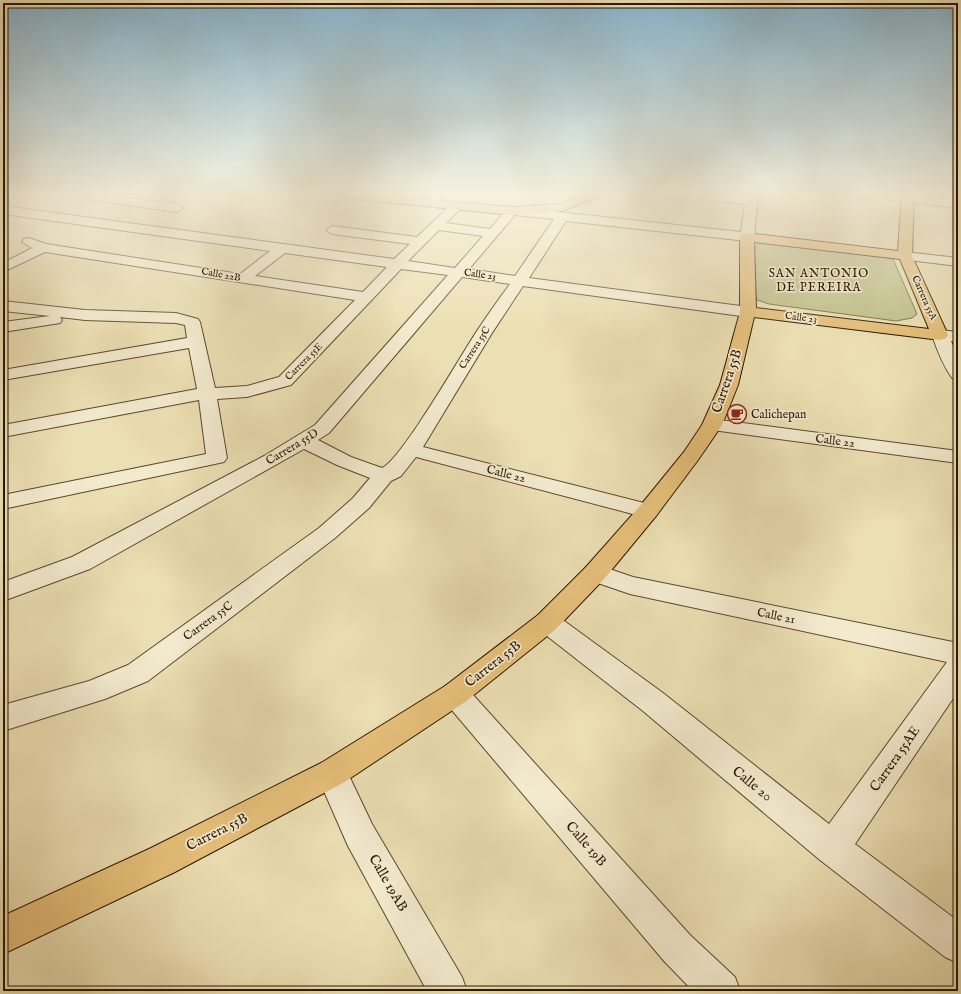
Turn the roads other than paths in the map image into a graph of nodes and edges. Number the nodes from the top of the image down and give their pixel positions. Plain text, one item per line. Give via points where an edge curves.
1 (225, 241) edge
2 (420, 241) edge
3 (487, 241) edge
4 (545, 241) edge
5 (747, 241) edge
6 (783, 241) edge
7 (906, 241) edge
8 (280, 249) junction
9 (905, 256) junction
10 (958, 262) edge
11 (398, 264) junction
12 (3, 268) edge
13 (460, 272) junction
14 (242, 279) junction
15 (521, 281) junction
16 (367, 297) junction
17 (3, 306) edge
18 (748, 312) junction
19 (85, 315) junction
20 (3, 327) edge
21 (940, 335) junction
22 (958, 337) edge
23 (195, 342) junction
24 (958, 374) edge
25 (3, 375) edge
26 (207, 393) junction
27 (712, 426) junction
28 (3, 432) edge
29 (304, 441) junction
30 (411, 450) junction
31 (958, 457) edge
32 (383, 476) junction
33 (3, 502) edge
34 (648, 510) junction
35 (595, 573) junction
36 (3, 592) edge
37 (547, 622) junction
38 (958, 654) edge
39 (958, 669) edge
40 (455, 694) junction
41 (3, 718) edge
42 (332, 773) junction
43 (832, 848) junction
44 (3, 935) edge
45 (958, 944) edge
46 (448, 991) edge
47 (721, 991) edge

1 - 8 street, Calle 23
2 - 11 street, Carrera 55E
3 - 13 street, Carrera 55D
4 - 15 street, Carrera 55C
5 - 18 main road, Carrera 55B
6 - 9 main road
7 - 9 main road, Carrera 55A
8 - 11 street, Calle 23
8 - 14 street
9 - 10 street
9 - 21 main road, Carrera 55A
11 - 13 street, Calle 23
11 - 16 street, Carrera 55E
12 - 14 street, Calle 22B via 38,242
13 - 15 street, Calle 23
13 - 29 street, Carrera 55D via 322,429
14 - 16 street, Calle 22B
15 - 18 street, Calle 23
15 - 30 street, Carrera 55C via 484,333
16 - 26 street, Carrera 55E via 285,381 256,392 228,395
17 - 19 street
18 - 21 main road, Calle 23
18 - 27 main road, Carrera 55B via 729,385
19 - 20 street
19 - 23 street via 176,318 192,322
21 - 22 street, Calle 23
21 - 24 street, Carrera 55A
23 - 25 street
23 - 26 street
26 - 28 street, Carrera 55E
26 - 33 street via 217,458
27 - 31 street, Calle 22
27 - 34 main road, Carrera 55B
29 - 32 street via 344,461
29 - 36 street, Carrera 55D via 87,559
30 - 32 street, Carrera 55C via 394,471
30 - 34 street, Calle 22
32 - 41 street, Carrera 55C via 361,503 327,533 138,673 95,691
34 - 35 main road, Carrera 55B
35 - 37 main road, Carrera 55B
35 - 38 street, Calle 21 via 630,585
37 - 40 main road, Carrera 55B
37 - 43 street, Calle 20 via 653,702
39 - 43 street, Carrera 55AE
40 - 42 main road, Carrera 55B
40 - 47 street, Calle 19B via 677,948
42 - 44 main road, Carrera 55B via 161,861
42 - 46 street, Calle 19AB via 360,835
43 - 45 street, Calle 20

